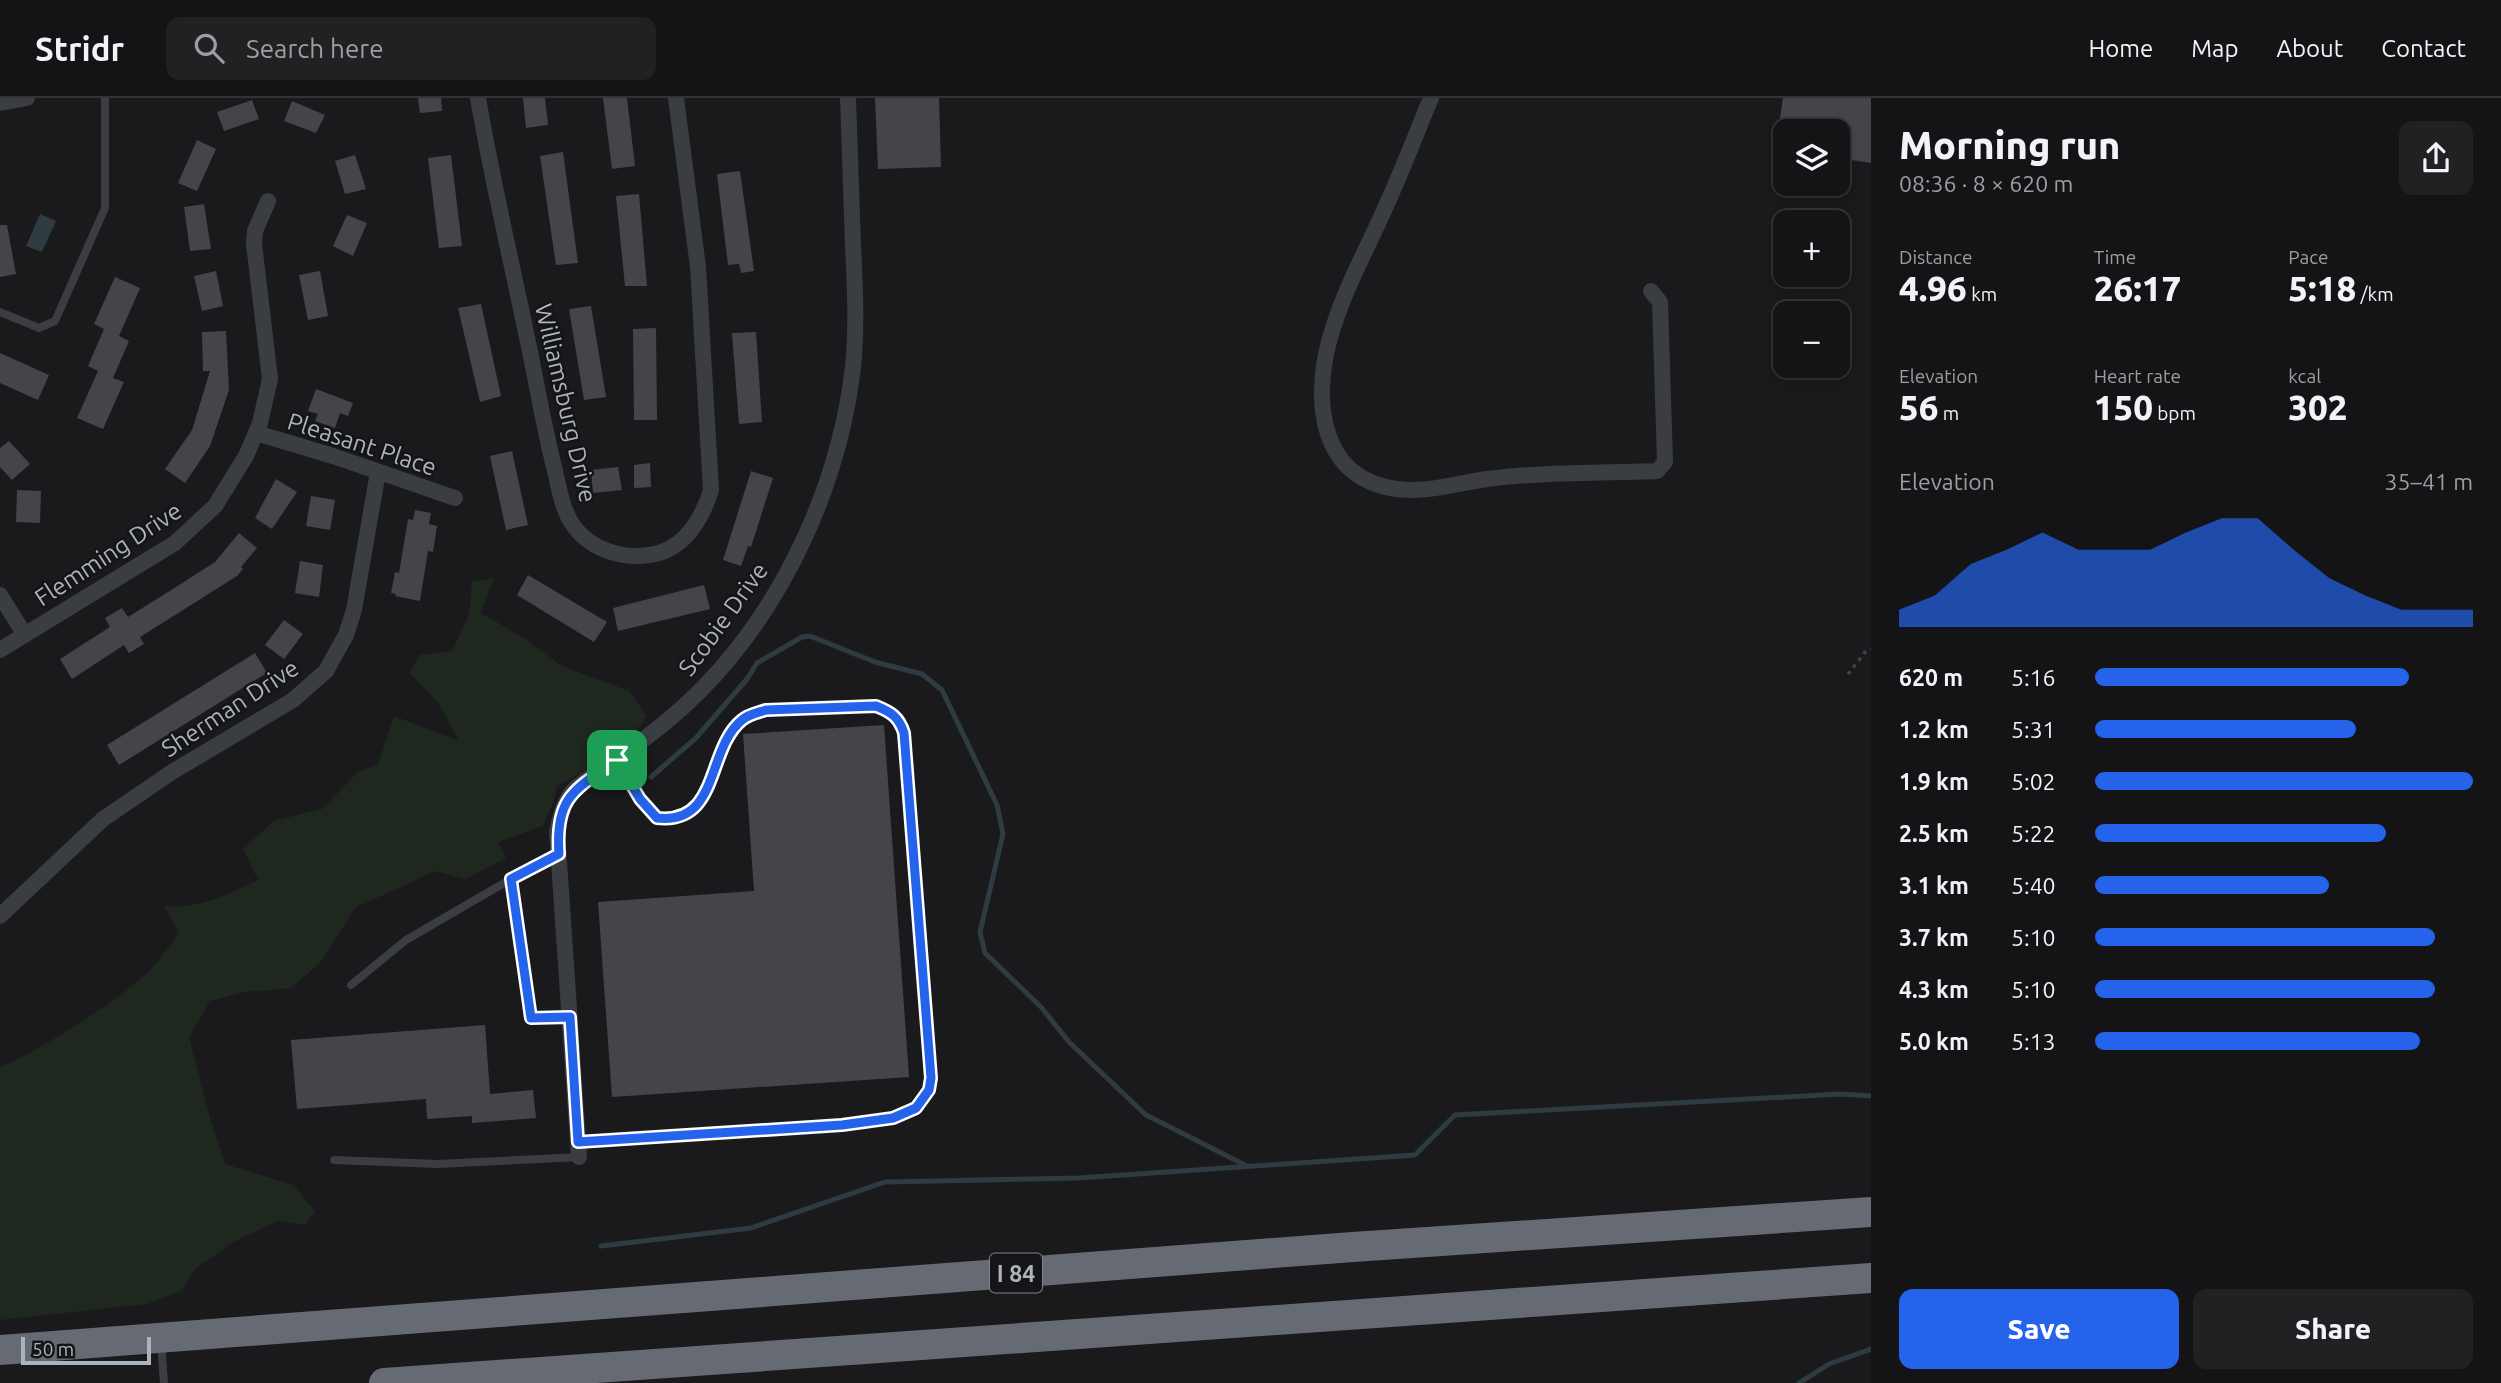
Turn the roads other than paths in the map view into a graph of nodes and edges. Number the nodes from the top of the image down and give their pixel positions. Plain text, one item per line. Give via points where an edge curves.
1 (27, 98) edge
2 (105, 98) edge
3 (478, 98) edge
4 (676, 98) edge
5 (848, 98) edge
6 (1431, 98) edge
7 (0, 103) edge
8 (268, 201) dead end
9 (1651, 290) dead end
10 (0, 312) edge
11 (256, 433) junction
12 (378, 472) junction
13 (455, 498) dead end
14 (0, 595) edge
15 (25, 635) junction
16 (0, 650) edge
17 (617, 760) junction
18 (559, 854) junction
19 (511, 879) junction
20 (0, 916) edge
21 (351, 985) dead end
22 (570, 1017) junction
23 (579, 1150) junction
24 (334, 1160) dead end
25 (1871, 1212) edge
26 (1871, 1278) edge
27 (161, 1339) junction
28 (0, 1350) edge
29 (164, 1383) edge
30 (384, 1383) edge

1 - 7 street
2 - 10 lane via 105,208 55,321 39,328
3 - 4 street, Williamsburg Drive via 541,417 562,500 571,522 584,537 624,557 651,555 681,541 696,524 710,490 698,267
5 - 17 street, Scobie Drive via 856,309 853,367 830,475 802,545 769,603 722,668 699,693
6 - 9 street via 1332,331 1323,382 1323,418 1332,446 1348,469 1367,481 1400,490 1489,479 1657,471 1665,461 1660,302
8 - 11 street, Flemming Drive via 254,244 270,379
11 - 12 street, Pleasant Place
11 - 15 street, Flemming Drive via 215,506 195,527
12 - 13 street, Pleasant Place
12 - 20 street, Sherman Drive via 354,610 326,671 293,700 103,819
14 - 15 street
15 - 16 street, Flemming Drive
17 - 18 street, Scobie Drive via 575,789 565,803 558,832
17 - 23 lane via 657,818 672,820 690,814 706,791 731,733 750,715 766,710 876,706 900,721 931,1078 929,1090 916,1108 893,1118
18 - 19 lane
18 - 22 street, Scobie Drive
19 - 21 lane via 406,940
19 - 22 lane via 531,1018
22 - 23 street, Scobie Drive
23 - 24 lane via 438,1164
25 - 27 highway, I 84
26 - 30 highway
27 - 28 highway, I 84
27 - 29 lane

